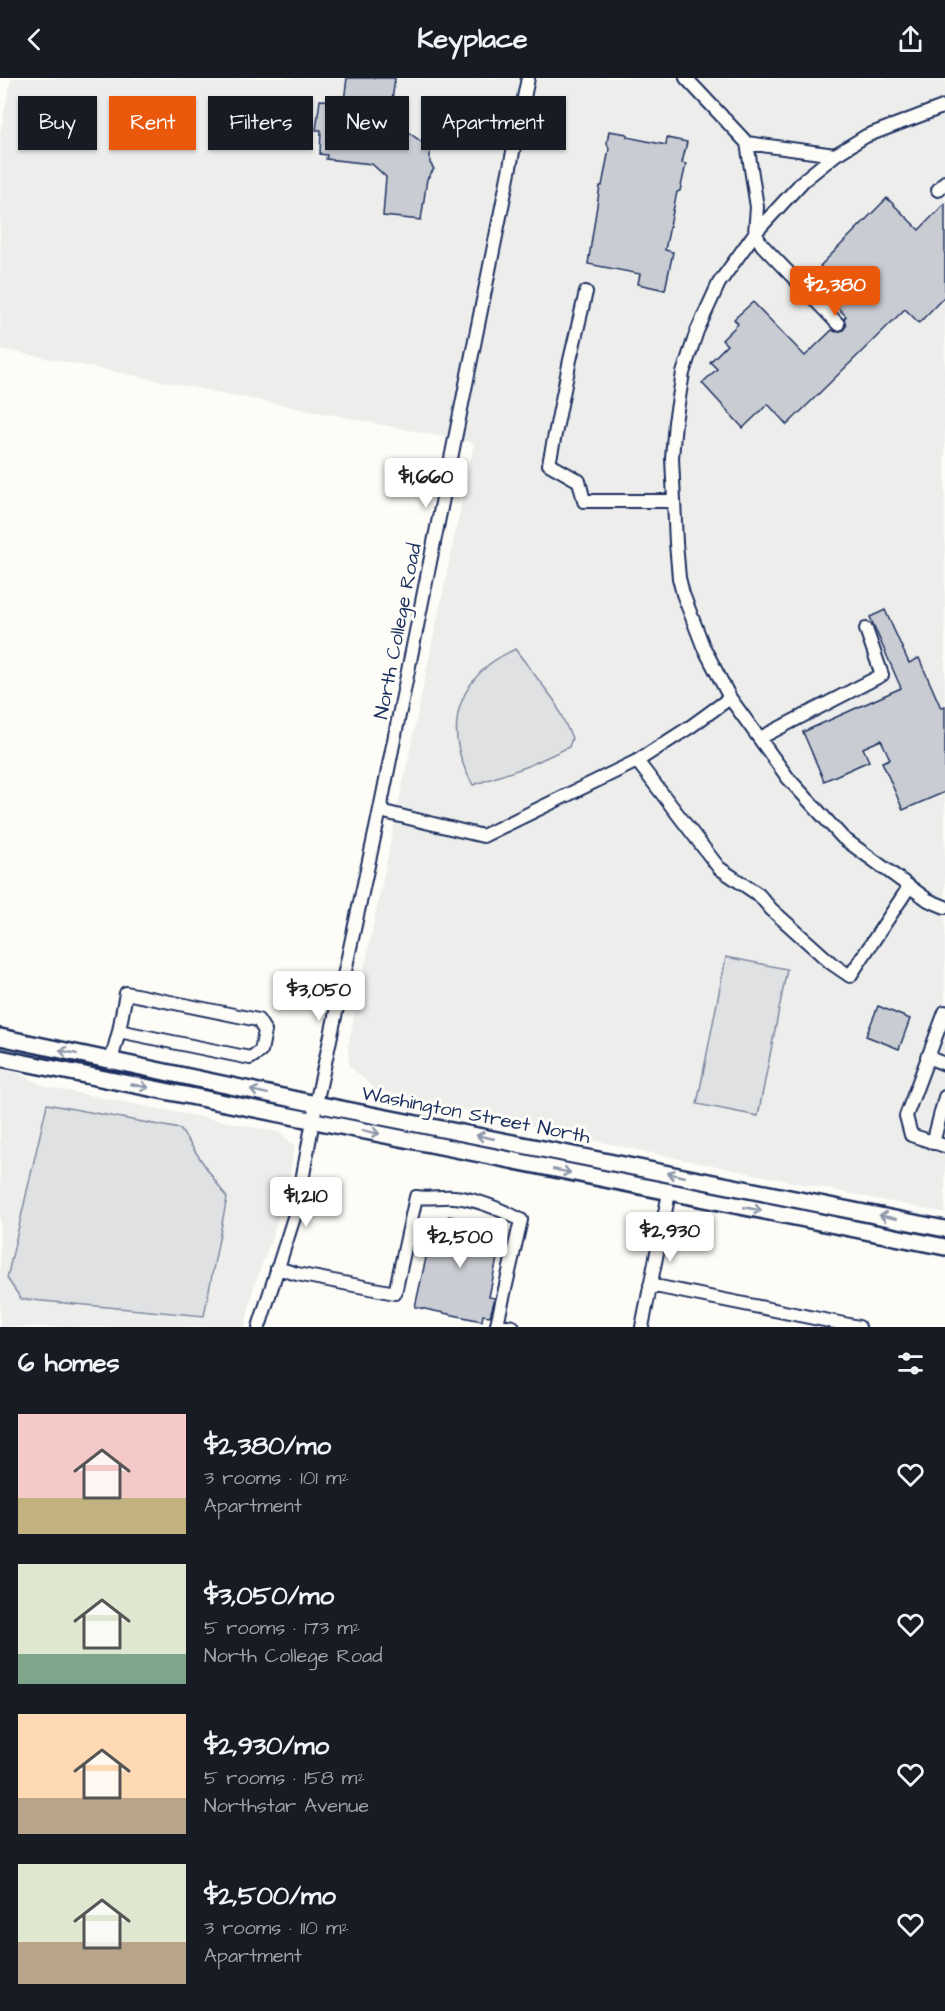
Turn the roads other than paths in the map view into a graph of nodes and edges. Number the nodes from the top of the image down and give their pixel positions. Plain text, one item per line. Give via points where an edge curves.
1 (528, 78) edge
2 (686, 78) edge
3 (945, 106) edge
4 (747, 143) junction
5 (835, 155) junction
6 (755, 233) junction
7 (586, 292) dead end
8 (838, 324) dead end
9 (674, 501) junction
10 (866, 629) dead end
11 (730, 698) junction
12 (759, 738) junction
13 (637, 761) junction
14 (380, 811) junction
15 (909, 887) junction
16 (945, 907) edge
17 (945, 1012) edge
18 (118, 1031) junction
19 (0, 1037) edge
20 (927, 1057) junction
21 (0, 1058) edge
22 (111, 1061) junction
23 (945, 1064) edge
24 (945, 1097) edge
25 (316, 1104) junction
26 (313, 1120) junction
27 (939, 1144) edge
28 (669, 1193) junction
29 (945, 1229) edge
30 (945, 1248) edge
31 (277, 1268) junction
32 (650, 1285) junction
33 (259, 1327) edge
34 (513, 1327) edge
35 (642, 1327) edge
36 (859, 1327) edge

1 - 14 street, North College Road
2 - 4 street
3 - 5 street via 866,136
4 - 5 street
4 - 6 street via 757,207
5 - 6 street via 804,180
6 - 8 street
6 - 9 street via 719,283 683,373 672,458
7 - 9 street via 549,464 579,481 584,501
9 - 11 street via 683,594 702,646
10 - 12 street via 882,675
11 - 12 street
11 - 13 street
12 - 15 street via 788,778 843,838
13 - 14 street via 483,836
13 - 15 street via 719,868 759,895 850,976
14 - 25 street, North College Road
15 - 16 street
17 - 20 street
18 - 18 street via 250,1058 261,1051 265,1031 258,1020 126,993
18 - 22 street
22 -> 19 main road, Washington Street North
20 - 23 street
20 - 27 street via 906,1116 911,1135
21 -> 26 main road, Washington Street North
25 -> 22 main road, Washington Street North
24 - 27 street
25 - 26 street, North College Road
29 -> 25 main road, Washington Street North
26 -> 28 main road, Washington Street North
26 - 31 street, North College Road via 297,1208
28 -> 30 main road, Washington Street North
28 - 32 street
31 - 33 street, North College Road
31 - 34 street via 395,1293 416,1197 453,1197 488,1204 520,1221 497,1324
32 - 35 street
32 - 36 street

